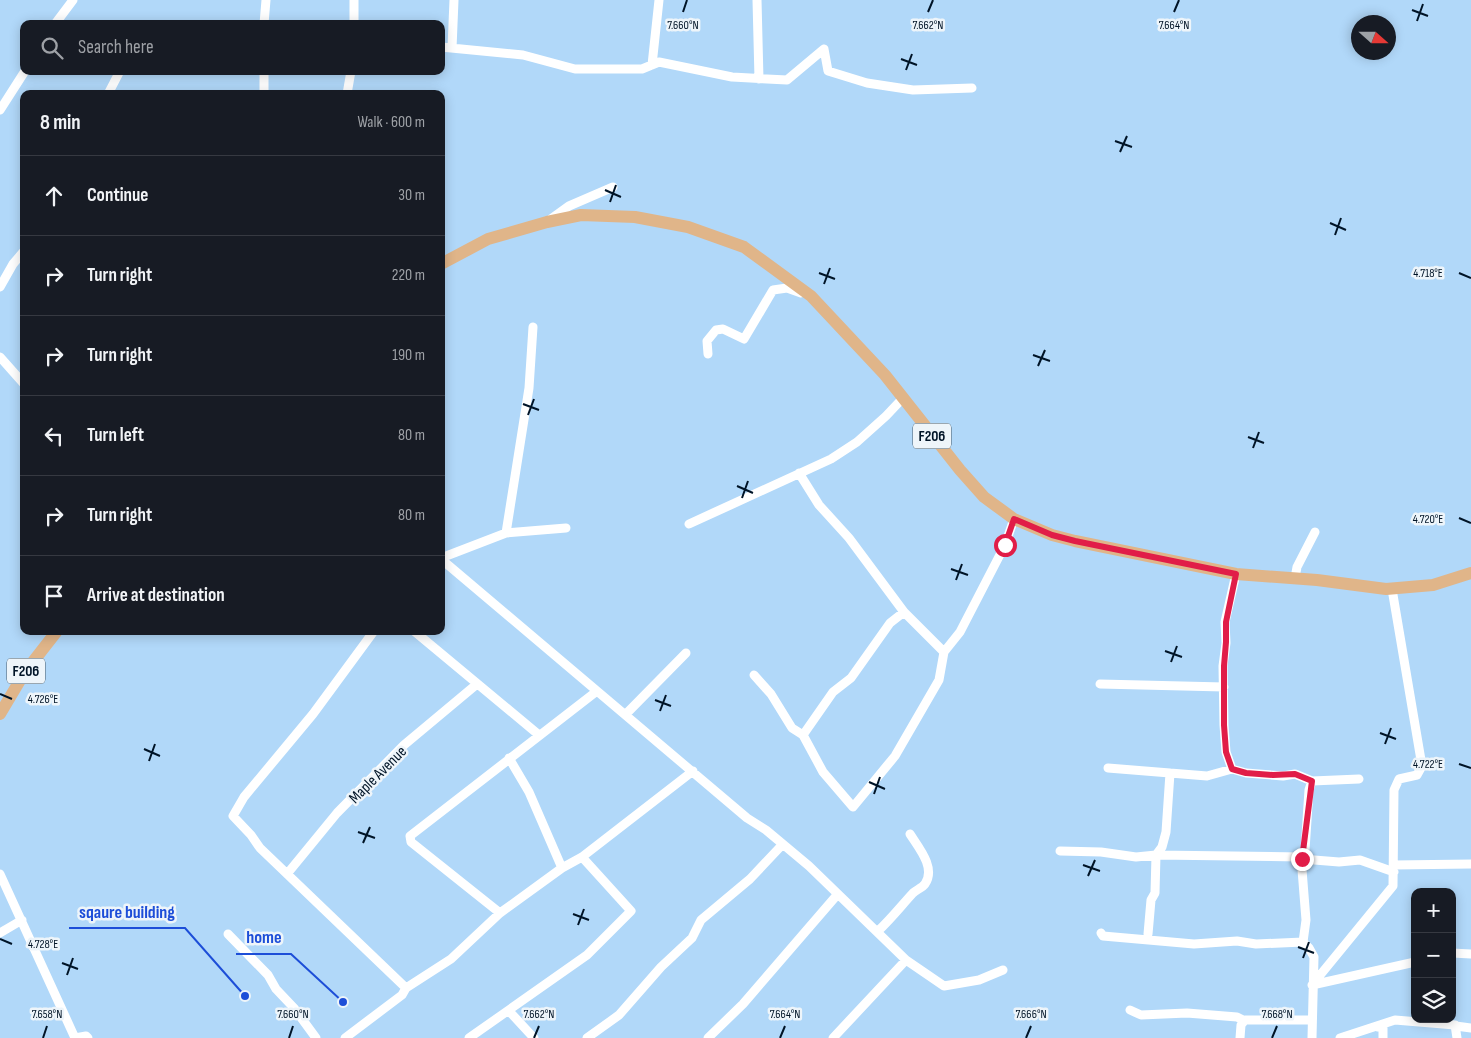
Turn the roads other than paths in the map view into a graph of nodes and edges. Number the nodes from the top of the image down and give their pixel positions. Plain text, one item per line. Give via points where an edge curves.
1 (72, 0) edge
2 (266, 0) edge
3 (354, 0) edge
4 (454, 0) edge
5 (659, 0) edge
6 (757, 0) edge
7 (58, 20) edge
8 (264, 20) edge
9 (354, 20) edge
10 (445, 47) edge
11 (452, 48) junction
12 (652, 65) junction
13 (22, 75) edge
14 (118, 75) edge
15 (264, 75) edge
16 (350, 75) edge
17 (759, 79) junction
18 (972, 88) dead end
19 (110, 90) edge
20 (264, 90) edge
21 (348, 90) edge
22 (0, 110) edge
23 (613, 187) dead end
24 (547, 222) junction
25 (20, 256) edge
26 (445, 262) edge
27 (0, 287) edge
28 (811, 296) junction
29 (533, 327) dead end
30 (708, 354) dead end
31 (0, 357) edge
32 (20, 380) edge
33 (903, 398) junction
34 (799, 473) junction
35 (1014, 519) junction
36 (690, 524) dead end
37 (566, 528) dead end
38 (1315, 532) dead end
39 (506, 533) junction
40 (445, 556) edge
41 (445, 561) edge
42 (1471, 573) edge
43 (1236, 574) junction
44 (1295, 578) junction
45 (1392, 589) junction
46 (904, 612) junction
47 (53, 635) edge
48 (371, 635) edge
49 (419, 635) edge
50 (944, 652) junction
51 (686, 653) dead end
52 (754, 675) dead end
53 (477, 684) junction
54 (1100, 684) dead end
55 (1224, 687) junction
56 (597, 691) junction
57 (0, 714) edge
58 (626, 714) junction
59 (539, 735) junction
60 (803, 735) junction
61 (509, 758) junction
62 (1108, 768) dead end
63 (1232, 769) junction
64 (693, 771) junction
65 (1170, 773) junction
66 (1359, 779) dead end
67 (1312, 781) junction
68 (910, 834) dead end
69 (782, 844) junction
70 (1060, 851) dead end
71 (1156, 855) junction
72 (582, 857) junction
73 (1302, 858) junction
74 (1471, 864) edge
75 (562, 868) junction
76 (1394, 869) junction
77 (0, 874) edge
78 (287, 874) junction
79 (838, 895) junction
80 (500, 913) junction
81 (22, 920) junction
82 (878, 931) junction
83 (0, 933) edge
84 (1101, 933) dead end
85 (228, 934) dead end
86 (1148, 934) dead end
87 (1306, 945) junction
88 (1456, 953) edge
89 (1471, 954) edge
90 (906, 960) junction
91 (1411, 963) edge
92 (1004, 970) dead end
93 (1312, 985) junction
94 (406, 988) junction
95 (1130, 1010) dead end
96 (509, 1012) junction
97 (1243, 1020) junction
98 (1310, 1020) junction
99 (1456, 1026) junction
100 (1471, 1028) edge
101 (75, 1038) edge
102 (88, 1038) edge
103 (316, 1038) edge
104 (345, 1038) edge
105 (469, 1038) edge
106 (534, 1038) edge
107 (587, 1038) edge
108 (708, 1038) edge
109 (833, 1038) edge
110 (1240, 1038) edge
111 (1312, 1038) edge
112 (1341, 1038) edge
113 (1383, 1038) edge
114 (1457, 1038) edge

1 - 7 street
2 - 8 street
3 - 9 street
4 - 11 street
5 - 12 street
6 - 17 street
10 - 11 street
11 - 12 street via 523,55 575,68 642,69
12 - 17 street via 659,62 732,77
13 - 22 street
14 - 19 street
15 - 20 street
16 - 21 street
17 - 18 street via 787,80 824,49 828,71 867,83 913,90
23 - 24 street via 569,206
24 - 26 main road, F206 via 488,239
24 - 28 main road, F206 via 581,215 626,217 688,227 744,247
25 - 27 street
28 - 30 street via 787,288 773,290 744,339 723,329 716,330 707,341
28 - 33 main road, F206
29 - 39 street via 528,388
31 - 32 street
33 - 34 street via 857,442 831,459
33 - 35 main road, F206 via 984,497
34 - 36 street
34 - 46 street via 819,505 849,538
35 - 43 main road, F206 via 1075,541
35 - 50 street via 1005,545 960,632
37 - 39 street
38 - 44 street via 1297,566
39 - 40 street
41 - 56 street
42 - 45 main road, F206 via 1432,585
43 - 44 main road, F206
43 - 55 street via 1226,622
44 - 45 main road, F206
45 - 76 street via 1422,766 1417,775 1399,779 1394,790
46 - 50 street
46 - 60 street via 890,623 851,678 833,692
47 - 57 main road, F206 via 25,672
48 - 78 street via 313,714 244,797 233,816
49 - 53 street
50 - 60 street via 939,680 895,756 853,807 823,772
51 - 58 street
52 - 60 street via 771,694 792,728
53 - 59 street
53 - 78 street, Maple Avenue via 404,745 337,813
54 - 55 street
55 - 63 street via 1226,752
56 - 58 street
56 - 59 street
58 - 64 street
59 - 61 street
61 - 75 street
61 - 80 street via 410,836 411,842
62 - 65 street
63 - 65 street via 1207,776
63 - 67 street via 1246,773 1295,774
64 - 69 street
64 - 72 street
65 - 71 street via 1166,832
66 - 67 street
67 - 73 street
68 - 82 street via 928,865 928,878 924,886 914,892 899,912
69 - 79 street
69 - 107 street via 750,879 701,920 692,938 661,967 619,1015
70 - 71 street via 1136,857
71 - 73 street
71 - 86 street via 1155,893 1151,900
72 - 75 street
72 - 96 street via 631,911 587,955
73 - 76 street via 1339,862 1360,860
73 - 87 street
74 - 76 street
75 - 80 street
76 - 93 street via 1393,886
77 - 81 street
78 - 94 street
79 - 82 street
79 - 108 street via 743,1004
80 - 94 street via 451,959
81 - 83 street
81 - 101 street
82 - 90 street
84 - 87 street via 1127,939 1194,944 1237,941
85 - 103 street via 268,975
87 - 93 street via 1314,957
87 - 98 street
88 - 89 street
90 - 92 street via 946,986 979,980
90 - 109 street
91 - 93 street
93 - 111 street
94 - 104 street via 402,995
95 - 97 street via 1141,1015 1186,1013
96 - 105 street
96 - 106 street
97 - 98 street
97 - 110 street
98 - 111 street
99 - 100 street
99 - 112 street via 1395,1020
99 - 114 street
101 - 102 street
112 - 113 street via 1383,1025

